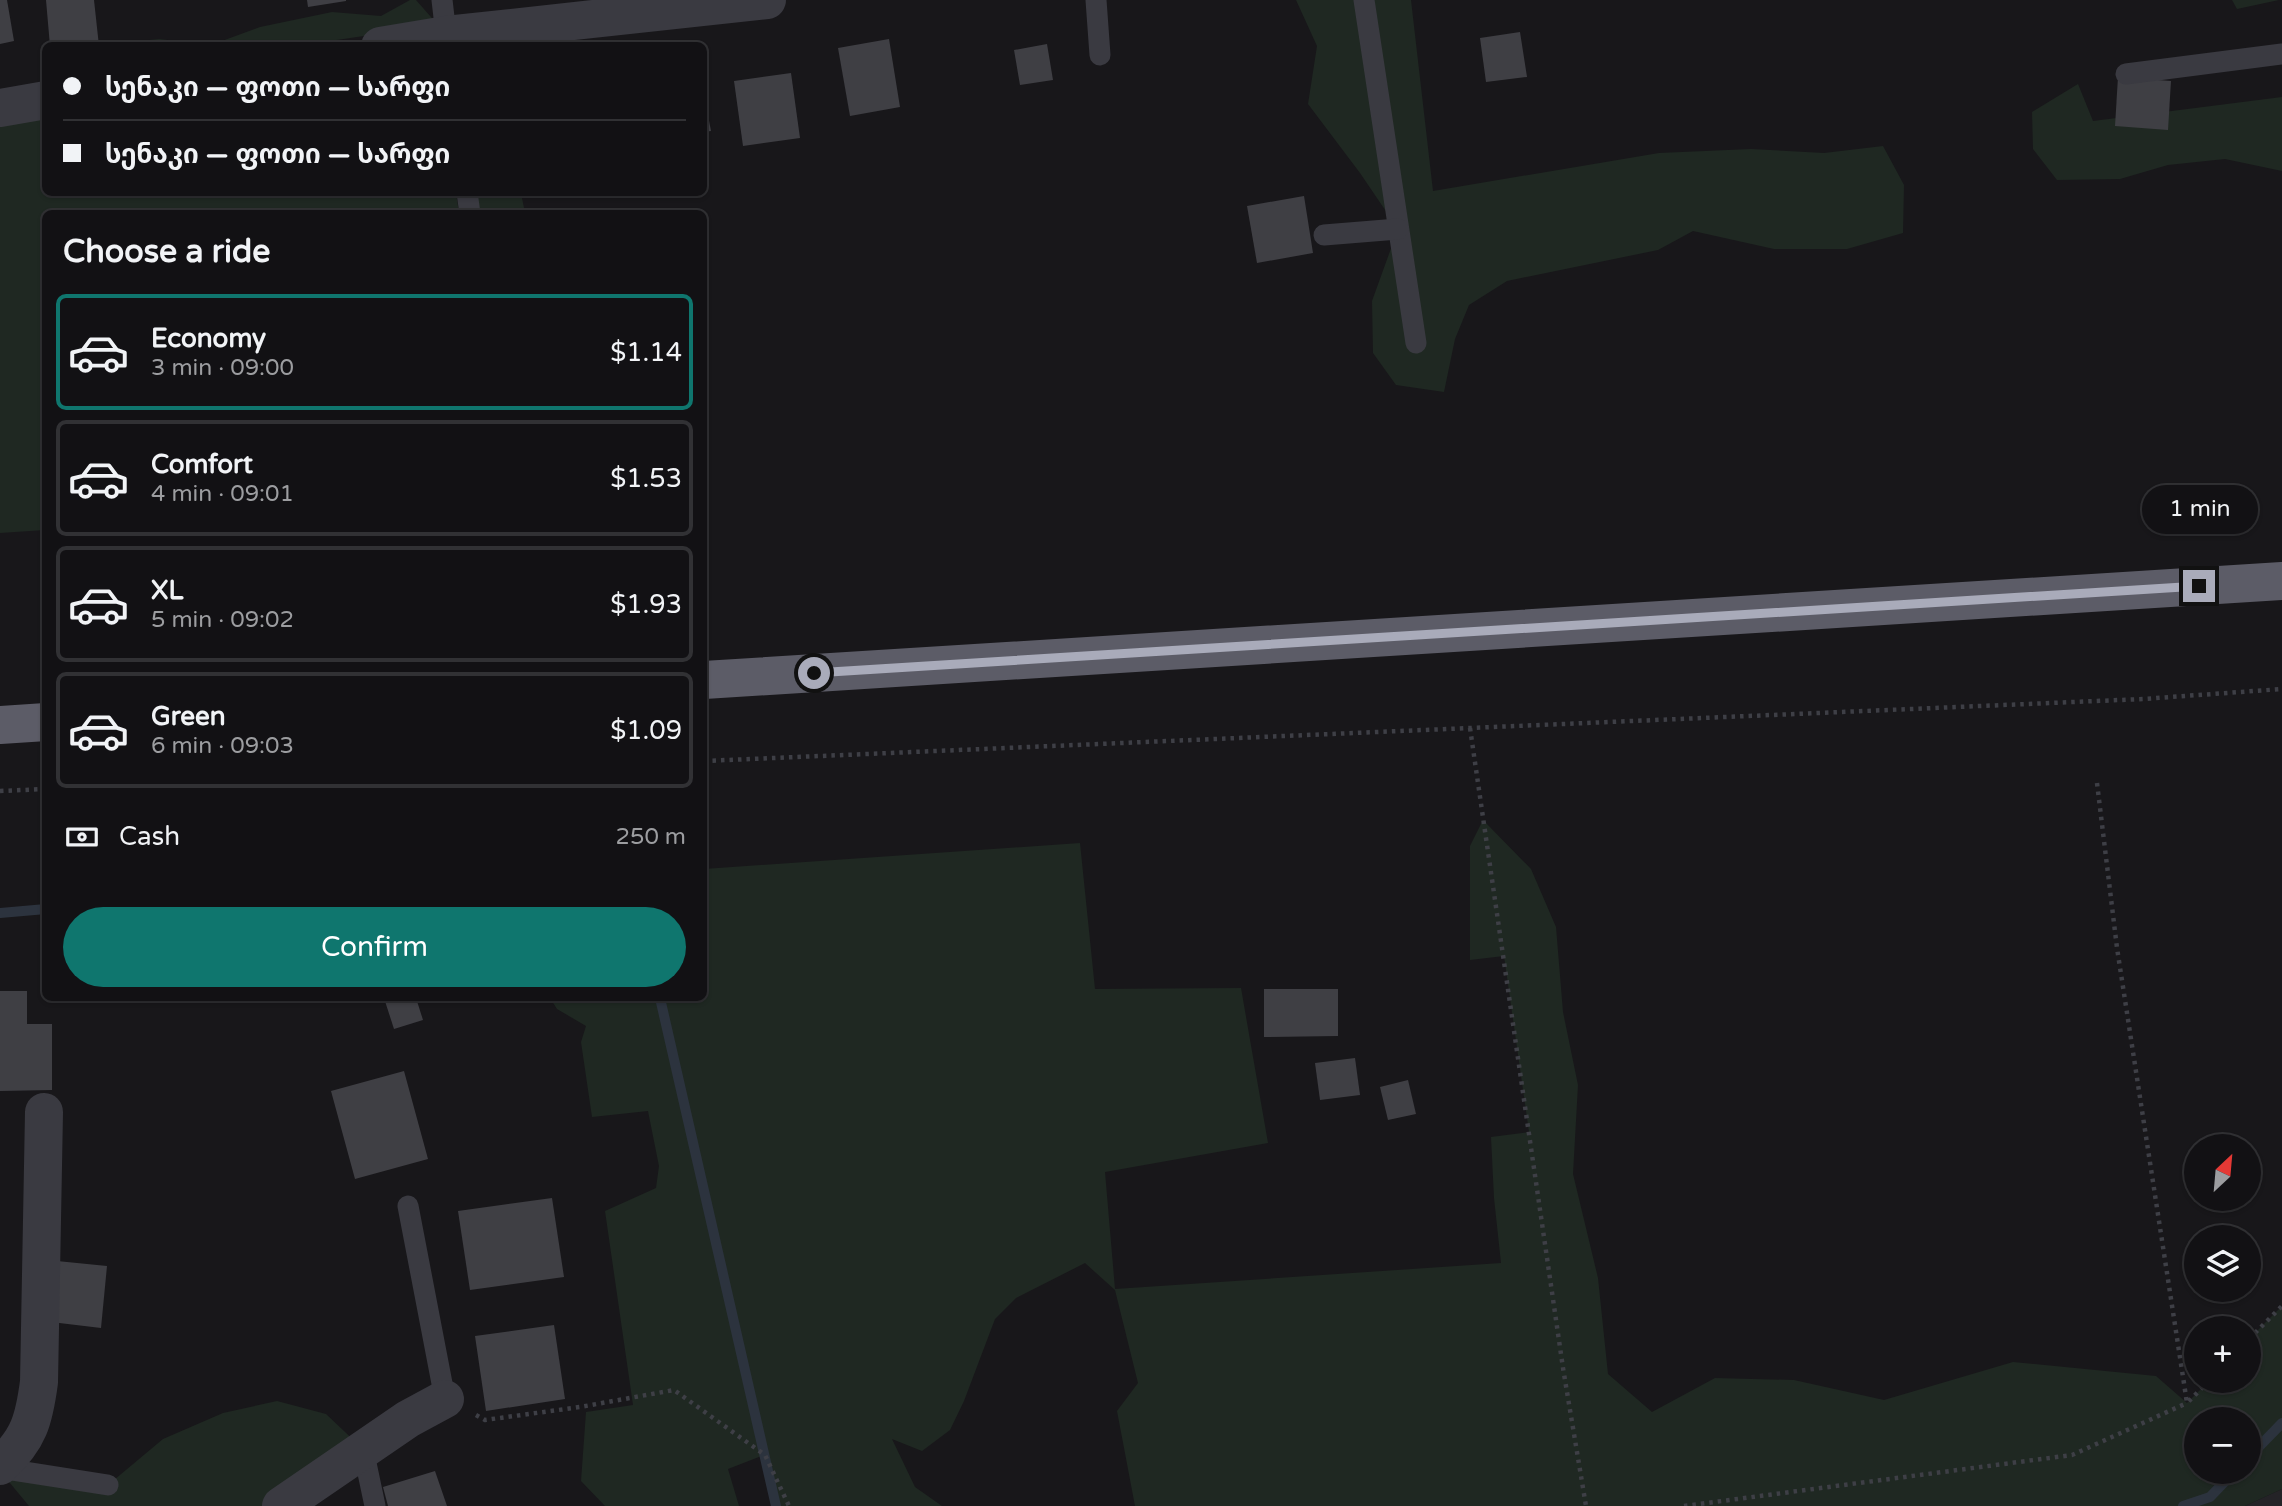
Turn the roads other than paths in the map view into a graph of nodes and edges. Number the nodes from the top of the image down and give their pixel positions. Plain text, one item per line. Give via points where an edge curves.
1 (767, 0) edge
2 (1096, 0) edge
3 (1364, 0) edge
4 (445, 27) edge
5 (394, 42) edge
6 (2282, 54) edge
7 (1100, 55) dead end
8 (2126, 74) dead end
9 (42, 101) edge
10 (0, 108) edge
11 (1398, 229) junction
12 (1324, 235) dead end
13 (1416, 343) dead end
14 (2282, 581) edge
15 (707, 680) edge
16 (42, 722) edge
17 (0, 725) edge
18 (44, 1112) dead end
19 (408, 1206) dead end
20 (445, 1399) joint
21 (363, 1449) junction
22 (0, 1467) edge
23 (108, 1485) dead end
24 (281, 1506) edge
25 (375, 1506) edge

1 - 4 street
2 - 7 lane
3 - 11 lane
4 - 5 street
6 - 8 lane
9 - 10 street
11 - 12 lane
11 - 13 lane
14 - 15 highway
16 - 17 highway
18 - 22 street via 37,1393 34,1416 17,1450
19 - 20 lane
20 - 21 street
21 - 24 street
21 - 25 lane
22 - 23 lane

